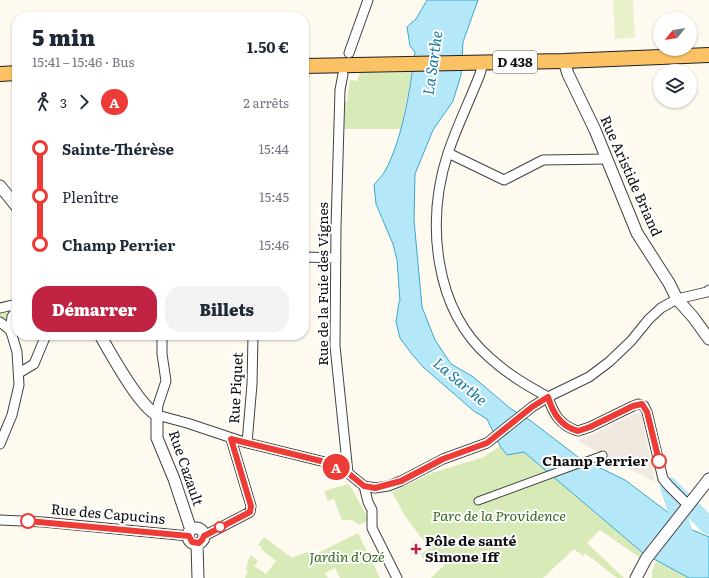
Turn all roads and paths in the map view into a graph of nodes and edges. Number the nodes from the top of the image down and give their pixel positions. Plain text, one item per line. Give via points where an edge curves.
1 (368, 0) edge
2 (349, 53) dead end
3 (709, 55) edge
4 (564, 61) junction
5 (483, 63) junction
6 (309, 66) edge
7 (12, 73) edge
8 (0, 74) edge
9 (343, 74) dead end
10 (448, 153) junction
11 (606, 159) junction
12 (0, 186) edge
13 (12, 201) edge
14 (309, 256) edge
15 (336, 258) junction
16 (709, 290) edge
17 (677, 299) junction
18 (12, 305) edge
19 (0, 308) edge
20 (12, 318) edge
21 (0, 322) edge
22 (10, 330) junction
23 (12, 336) edge
24 (709, 339) edge
25 (13, 340) edge
26 (44, 340) edge
27 (103, 340) edge
28 (162, 340) edge
29 (253, 340) edge
30 (19, 373) junction
31 (548, 397) junction
32 (157, 415) junction
33 (231, 439) junction
34 (247, 443) junction
35 (0, 444) edge
36 (603, 455) dead end
37 (348, 473) junction
38 (709, 479) edge
39 (364, 486) junction
40 (478, 501) dead end
41 (689, 506) junction
42 (0, 520) edge
43 (190, 533) junction
44 (200, 540) junction
45 (198, 578) edge
46 (397, 578) edge
47 (636, 578) edge

1 - 2 street
3 - 4 main road, D 438
4 - 5 main road, D 438
4 - 11 street, Rue Aristide Briand via 596,130
5 - 6 main road, D 438
5 - 10 street
7 - 8 main road
9 - 15 street, Rue de la Fuie des Vignes via 340,90
10 - 11 street via 504,180 543,160
10 - 31 street via 439,190 436,221 438,259 446,289 461,322 489,358 521,383
11 - 17 street, Rue Aristide Briand via 637,233
12 - 13 street
14 - 15 street
15 - 37 street, Rue de la Fuie des Vignes via 335,346
16 - 17 street
17 - 24 street, Rue Aristide Briand
17 - 31 street via 649,319 609,362 589,377
18 - 19 street
20 - 22 street
21 - 22 street
22 - 23 street
25 - 30 street
26 - 30 street via 34,364
27 - 32 street via 136,394 152,413
28 - 32 street via 166,381
29 - 34 street, Rue Piquet
30 - 35 street via 19,385 12,414
31 - 39 street via 487,443 443,459 388,486
31 - 41 street via 558,419 567,427 578,431 642,404 647,412 663,479
32 - 33 street
32 - 43 street, Rue Cazault via 157,438 174,479
33 - 34 street
33 - 44 street via 251,506 250,512
34 - 37 street via 325,462
36 - 40 street
37 - 39 street
38 - 41 street
39 - 46 street via 372,510 372,528
41 - 47 street via 646,559
42 - 43 street, Rue des Capucins
43 - 44 street via 192,542
44 - 45 street

